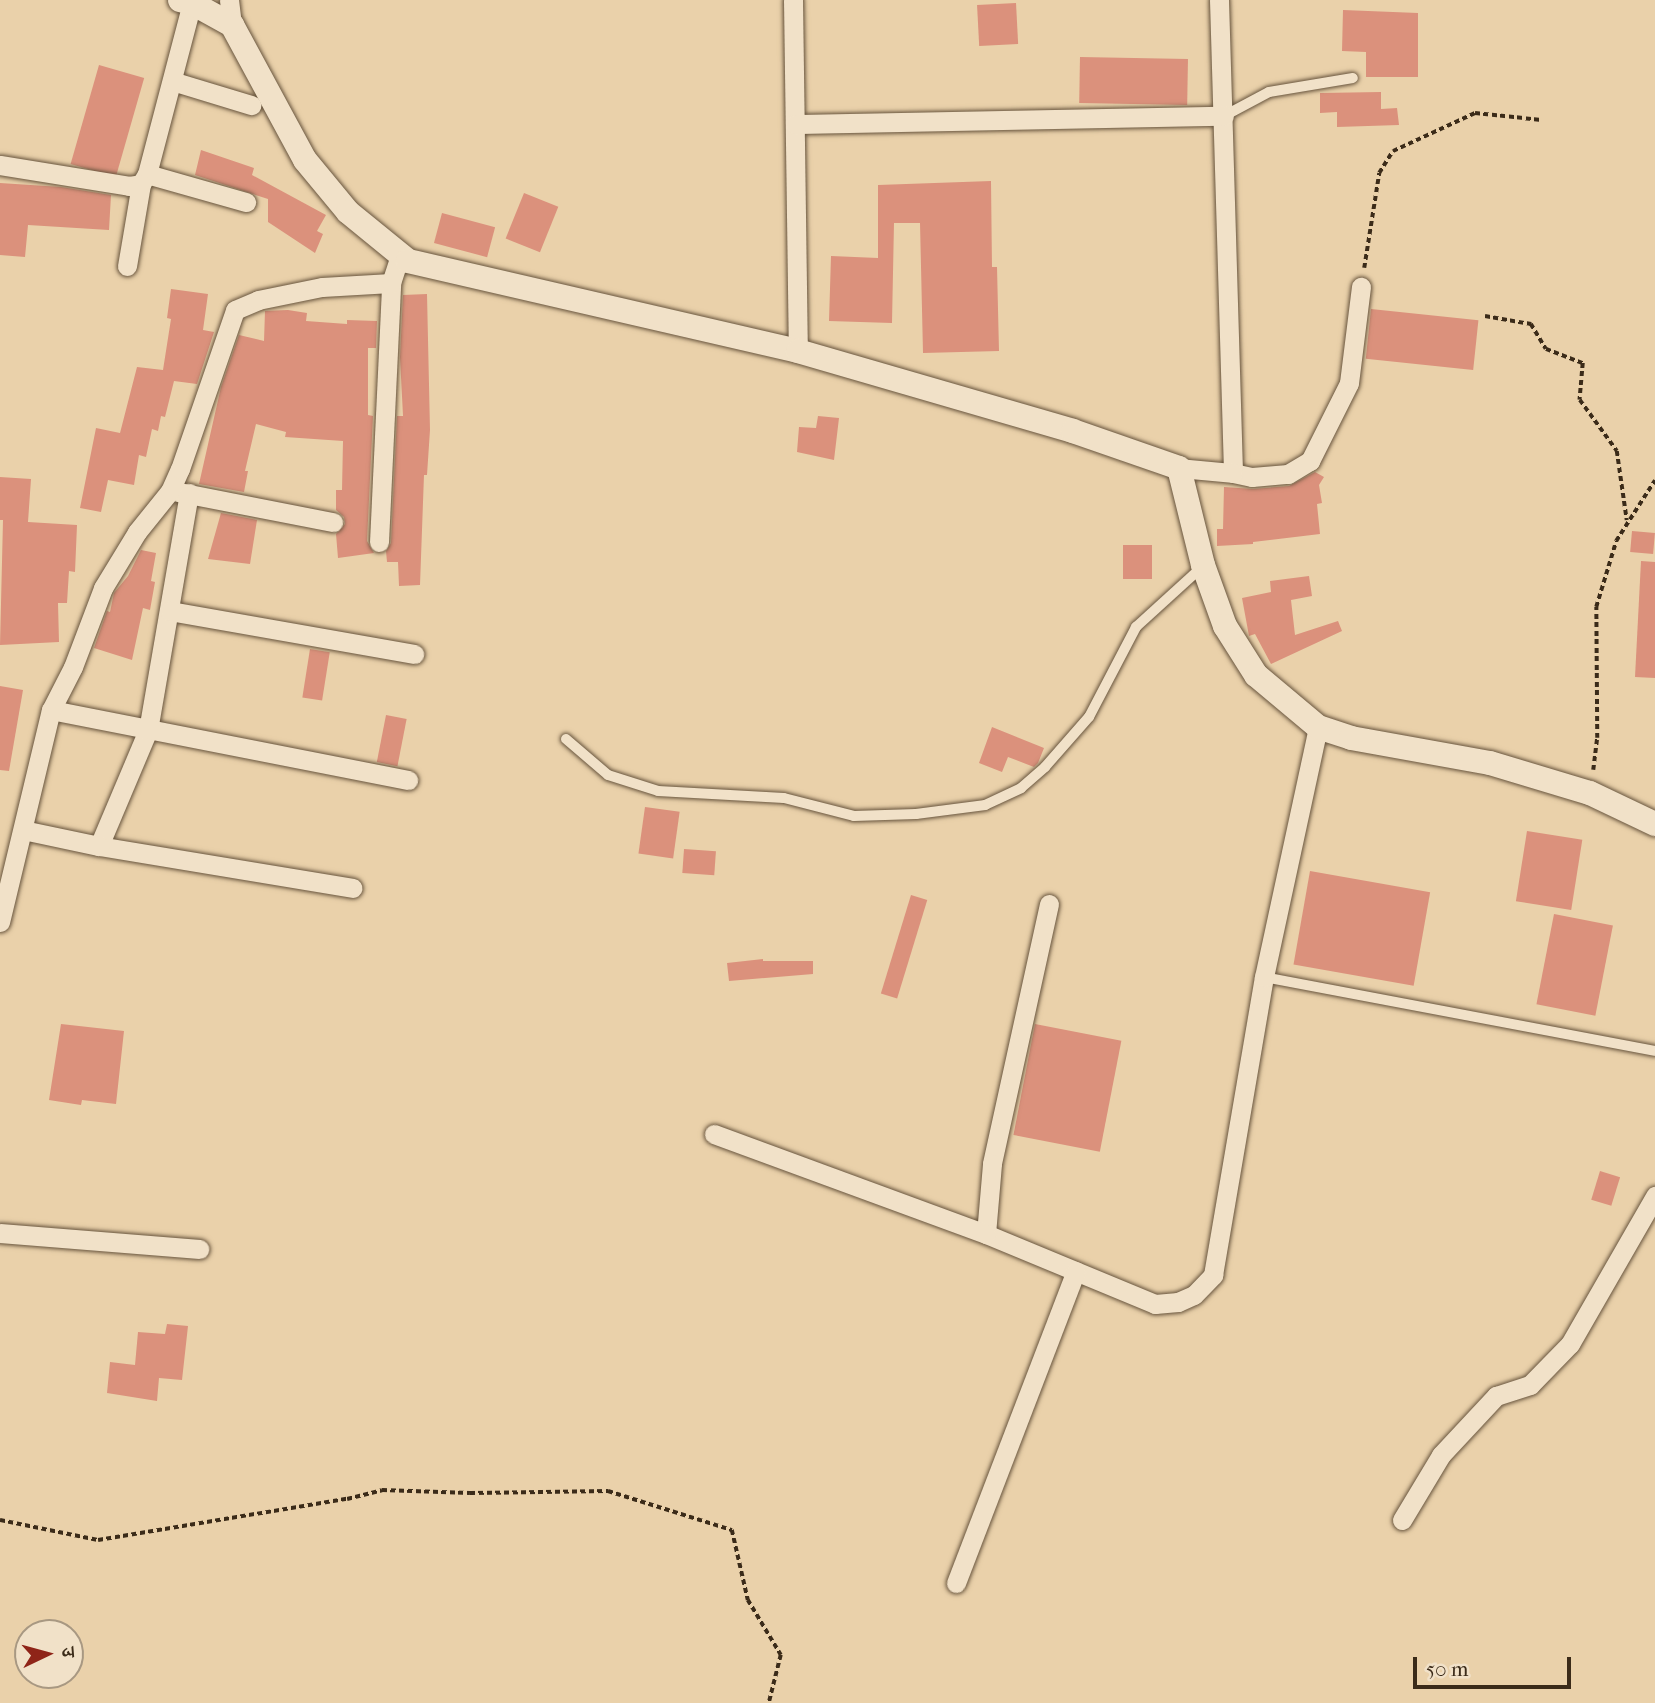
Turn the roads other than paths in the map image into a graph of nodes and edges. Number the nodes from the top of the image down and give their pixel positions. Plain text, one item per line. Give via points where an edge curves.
1 (229, 0) edge
2 (793, 0) edge
3 (1219, 0) edge
4 (186, 1) edge
5 (232, 25) junction
6 (1353, 78) dead end
7 (172, 81) junction
8 (251, 105) dead end
9 (1224, 116) junction
10 (795, 124) junction
11 (0, 165) edge
12 (144, 179) junction
13 (246, 202) dead end
14 (400, 256) junction
15 (127, 266) dead end
16 (391, 283) junction
17 (1361, 287) road end
18 (798, 351) junction
19 (1180, 468) junction
20 (1233, 473) junction
21 (179, 492) junction
22 (334, 522) dead end
23 (379, 542) dead end
24 (1203, 565) junction
25 (170, 611) junction
26 (414, 654) dead end
27 (51, 710) junction
28 (1318, 727) junction
29 (148, 730) junction
30 (566, 739) dead end
31 (408, 780) dead end
32 (1655, 824) edge
33 (23, 830) junction
34 (99, 846) junction
35 (353, 888) dead end
36 (1049, 904) dead end
37 (0, 922) edge
38 (1264, 977) junction
39 (1655, 1051) edge
40 (714, 1134) dead end
41 (1655, 1196) edge
42 (0, 1233) edge
43 (986, 1234) junction
44 (199, 1249) dead end
45 (1076, 1271) junction
46 (1402, 1520) dead end
47 (956, 1583) dead end

1 - 5 street
2 - 10 street
3 - 9 street
4 - 5 street
4 - 7 street
5 - 14 street via 305,160 348,212
6 - 9 lane via 1269,92
7 - 8 street
7 - 12 street
9 - 10 street
9 - 20 street
10 - 18 street
11 - 12 street via 129,186
12 - 13 street
12 - 15 street
14 - 16 street
14 - 18 street
16 - 21 street via 322,287 258,300 235,310 185,457
16 - 23 street
17 - 20 street via 1349,383 1310,461 1288,474 1252,477
18 - 19 street via 1073,431
19 - 20 street
19 - 24 street
21 - 22 street
21 - 25 street
21 - 27 street via 137,532 103,588
24 - 28 street via 1225,626 1256,675
24 - 30 lane via 1136,627 1089,717 1045,767 1021,788 985,805 853,816 784,798 658,791 608,775
25 - 26 street
25 - 29 street
27 - 29 street
27 - 33 street
28 - 32 street via 1351,738 1490,763 1590,793
28 - 38 street
29 - 31 street
29 - 34 street
33 - 34 street
33 - 37 street
34 - 35 street
36 - 43 street via 992,1164
38 - 39 lane
38 - 45 street via 1213,1275 1194,1294 1178,1302 1155,1304
40 - 43 street
41 - 46 street via 1570,1345 1530,1385 1496,1396 1441,1455
42 - 44 street
43 - 45 street
45 - 47 street

